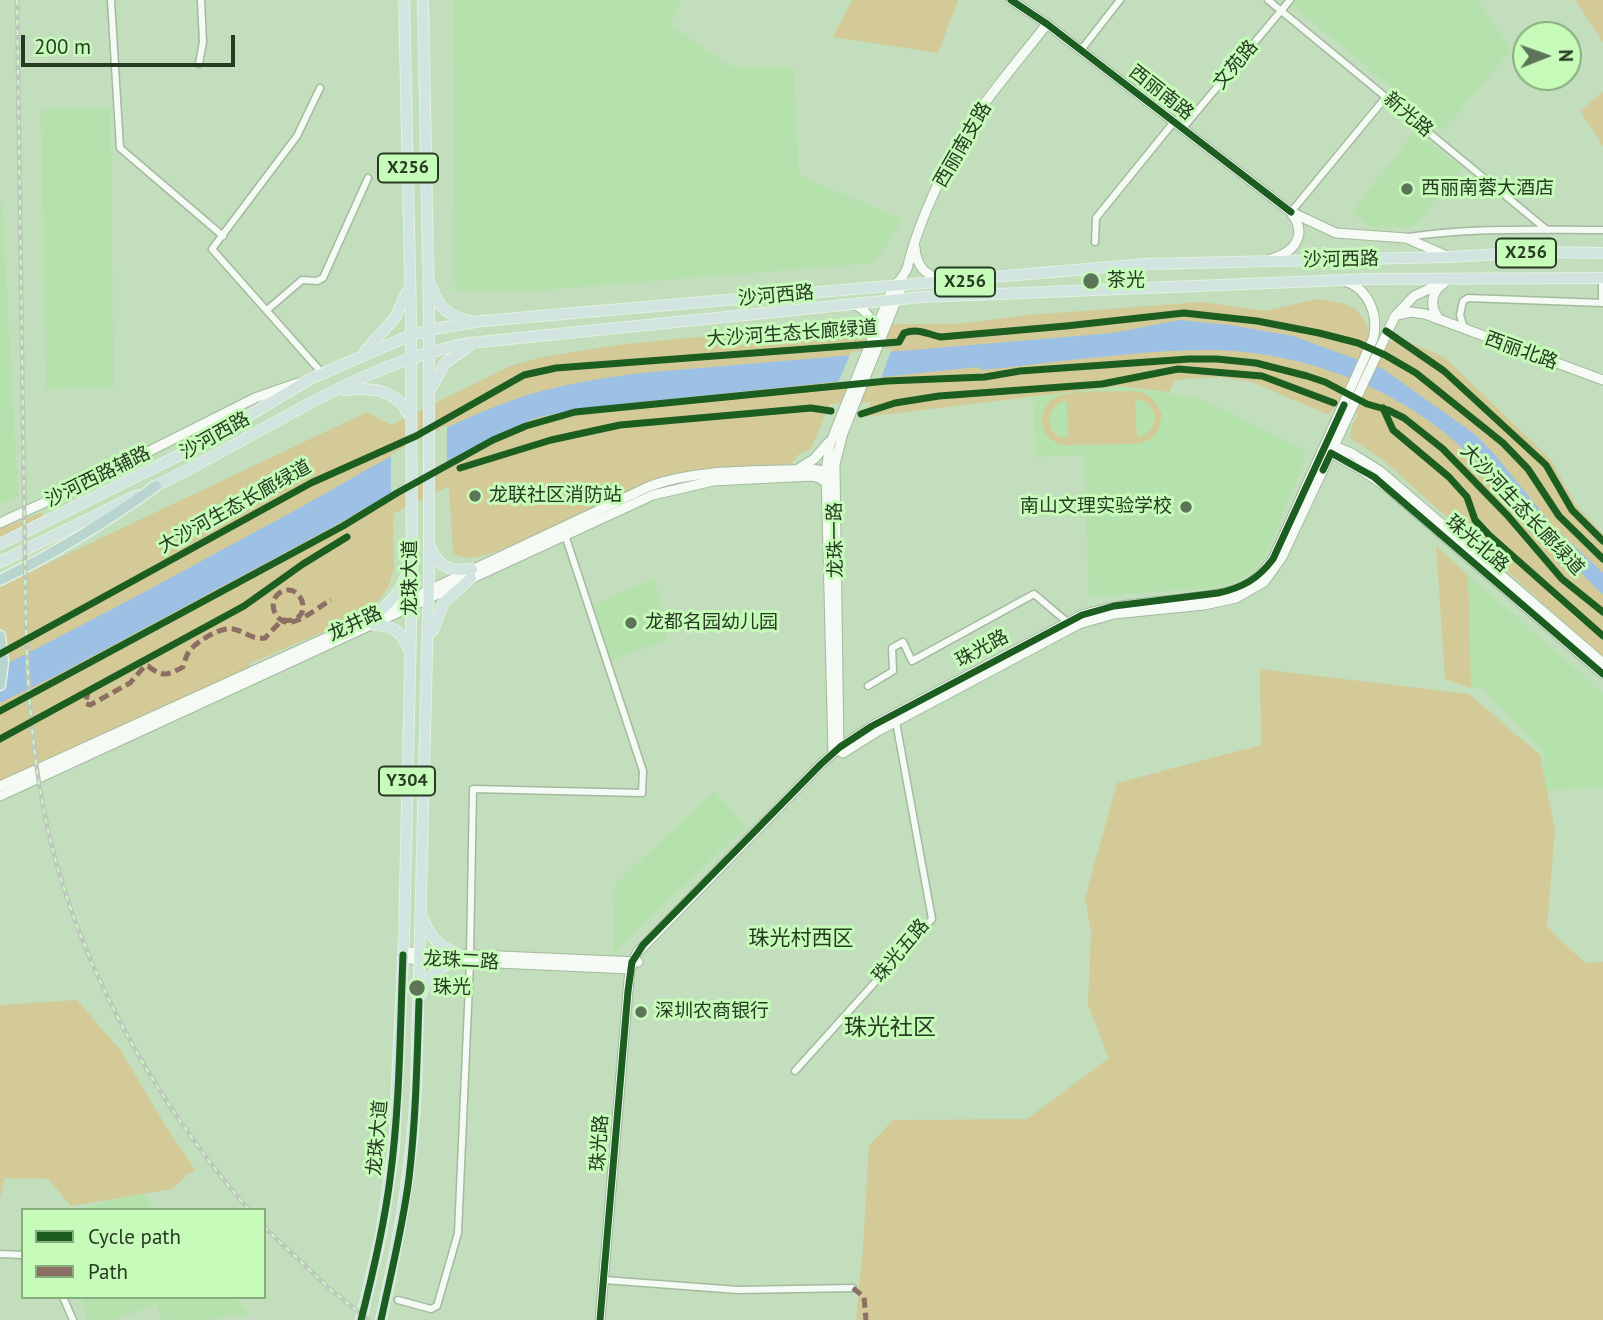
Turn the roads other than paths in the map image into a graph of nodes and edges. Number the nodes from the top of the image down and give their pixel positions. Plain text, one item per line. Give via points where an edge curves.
1 (111, 0) edge
2 (201, 0) edge
3 (404, 0) edge
4 (423, 0) edge
5 (1011, 0) edge
6 (1120, 0) edge
7 (1268, 0) edge
8 (1290, 0) edge
9 (1281, 11) junction
10 (1047, 24) junction
11 (1081, 50) junction
12 (199, 64) dead end
13 (320, 88) dead end
14 (1386, 97) junction
15 (1173, 122) junction
16 (1182, 129) junction
17 (368, 178) dead end
18 (1291, 212) junction
19 (1547, 230) junction
20 (1603, 230) edge
21 (223, 236) junction
22 (1406, 238) junction
23 (1095, 242) dead end
24 (915, 243) junction
25 (1603, 253) edge
26 (1448, 257) junction
27 (1262, 262) junction
28 (429, 271) junction
29 (1602, 278) edge
30 (1460, 279) junction
31 (1339, 280) junction
32 (1447, 281) junction
33 (410, 282) junction
34 (952, 283) junction
35 (899, 284) junction
36 (892, 300) junction
37 (1602, 303) edge
38 (852, 304) junction
39 (267, 310) junction
40 (1395, 316) junction
41 (1440, 320) junction
42 (482, 321) junction
43 (429, 330) junction
44 (1465, 330) junction
45 (411, 335) junction
46 (873, 339) junction
47 (1377, 341) junction
48 (481, 342) junction
49 (429, 351) junction
50 (411, 357) junction
51 (353, 359) junction
52 (323, 373) junction
53 (310, 379) junction
54 (1603, 380) edge
55 (335, 392) junction
56 (429, 395) junction
57 (411, 418) junction
58 (832, 437) junction
59 (1330, 448) junction
60 (793, 470) junction
61 (827, 472) junction
62 (831, 481) junction
63 (156, 486) junction
64 (0, 523) edge
65 (564, 531) junction
66 (429, 542) junction
67 (0, 544) edge
68 (411, 560) junction
69 (0, 562) edge
70 (472, 573) junction
71 (0, 580) edge
72 (429, 593) junction
73 (411, 602) junction
74 (374, 621) junction
75 (1066, 621) junction
76 (0, 636) edge
77 (410, 655) junction
78 (428, 656) junction
79 (1603, 663) edge
80 (1603, 674) edge
81 (0, 685) edge
82 (868, 686) dead end
83 (896, 722) junction
84 (837, 752) junction
85 (0, 786) edge
86 (0, 796) edge
87 (421, 907) junction
88 (403, 955) junction
89 (420, 956) junction
90 (458, 958) junction
91 (470, 958) junction
92 (634, 964) junction
93 (419, 1001) junction
94 (795, 1071) dead end
95 (0, 1254) edge
96 (21, 1255) edge
97 (604, 1280) junction
98 (853, 1288) dead end
99 (64, 1299) edge
100 (398, 1300) dead end
101 (73, 1320) edge
102 (361, 1320) edge
103 (381, 1320) edge
104 (600, 1320) edge

1 - 21 street via 120,148
2 - 12 street
3 - 33 main road, 龙珠大道 / X256
4 - 28 main road, 龙珠大道 / X256
5 - 10 street, 西丽南路
6 - 11 street
7 - 9 street, 新光路
8 - 9 street, 文苑路
9 - 14 street, 新光路
9 - 16 street, 文苑路
10 - 11 street, 西丽南路
10 - 24 street, 西丽南支路 via 972,123
11 - 15 street, 西丽南路
13 - 21 street via 297,136
14 - 18 street
14 - 19 street, 新光路
15 - 16 street, 西丽南路
15 - 23 street via 1096,218
16 - 18 street, 西丽南路
17 - 39 street via 323,278 302,280
18 - 22 street, 西丽南路 via 1336,233
18 - 27 street via 1298,226 1296,246
19 - 20 street
19 - 22 street
21 - 39 street via 212,249
22 - 26 street, 西丽南路
24 - 34 street via 923,270
24 - 35 street, 西丽南支路
25 - 26 main road, 沙河西路 / X256
26 - 27 main road, 沙河西路 / X256
27 - 34 main road, 沙河西路 / X256 via 1145,264
28 - 42 main road, X256 via 442,309 461,319
28 - 43 main road, 龙珠大道 / X256
29 - 30 main road, 沙河西路 / X256
29 - 37 street
30 - 31 main road, 沙河西路 / X256
30 - 32 street, 珠光路
31 - 36 main road, 沙河西路 / X256
31 - 47 street via 1365,295 1376,323
32 - 40 street, 珠光路 via 1414,296
32 - 41 street via 1432,301
33 - 45 main road, 龙珠大道 / X256
33 - 51 main road via 395,318
34 - 35 main road, 沙河西路 / X256
35 - 36 street, 龙珠一路
35 - 42 main road, 沙河西路 / X256
36 - 38 main road, 沙河西路 / X256
36 - 46 street, 龙珠一路
36 - 62 street, 龙珠一路 via 841,440
37 - 44 street via 1468,298 1460,309
38 - 46 street via 870,318
38 - 48 main road, 沙河西路 / X256
39 - 52 street
40 - 41 street, 西丽北路 via 1418,312
40 - 47 street, 珠光路
41 - 44 street, 西丽北路
42 - 43 main road, 沙河西路
43 - 45 main road, 沙河西路
43 - 49 main road, 龙珠大道 / X256
44 - 54 street, 西丽北路
45 - 50 main road, 龙珠大道 / X256
45 - 51 main road, 沙河西路
46 - 58 street, 龙珠一路
47 - 59 street, 珠光路
48 - 49 main road, 沙河西路 / X256
48 - 56 main road via 445,363
49 - 50 main road, 沙河西路 / X256
49 - 56 main road, 龙珠大道
50 - 55 main road, 沙河西路
50 - 57 main road, 龙珠大道
51 - 52 main road, 沙河西路
52 - 53 main road, 沙河西路
53 - 64 street, 沙河西路辅路 via 255,398
53 - 67 main road, 沙河西路 via 207,442
55 - 57 main road via 384,391 403,404
55 - 63 main road, 沙河西路
56 - 66 main road, 龙珠大道
57 - 68 main road, 龙珠大道 / Y304
58 - 60 street via 812,461
58 - 61 street, 龙珠一路
59 - 75 street, 珠光路 via 1273,559 1255,579 1233,590 1114,606
59 - 79 street, 珠光北路 via 1365,461 1394,482
59 - 80 street, 珠光北路 via 1388,488
59 - 83 street, 珠光路 via 1282,557 1255,589 1220,602 1114,614 1079,624
60 - 61 street, 龙井路
60 - 65 street, 龙井路 via 667,480
61 - 62 street, 龙珠一路
62 - 65 street, 龙井路 via 807,476 685,486
62 - 84 street, 龙珠一路
63 - 69 main road, 沙河西路
63 - 71 highway via 101,524
65 - 70 street, 龙井路
65 - 91 street via 643,771 642,793 473,789
66 - 70 main road via 436,559 447,568
66 - 72 main road, 龙珠大道
68 - 73 main road, 龙珠大道 / Y304
68 - 74 main road via 397,594
70 - 72 street, 龙井路
70 - 78 main road via 438,612
72 - 73 street, 龙井路
72 - 78 main road, 龙珠大道
73 - 74 street, 龙井路
73 - 77 main road, 龙珠大道 / Y304
74 - 77 main road via 401,634
74 - 85 street, 龙井路
74 - 86 street, 龙井路
75 - 82 street via 1034,594 912,661 903,642 892,648 893,671
75 - 84 street, 珠光路 via 872,726
76 - 81 highway
77 - 88 main road, 龙珠大道 / Y304
78 - 87 main road, 龙珠大道
83 - 84 street, 珠光路
83 - 94 street, 珠光五路 via 932,919
84 - 92 street, 珠光路 via 643,945
87 - 89 main road, 龙珠大道
87 - 90 main road via 429,934
88 - 89 street, 龙珠二路 via 408,959
88 - 102 main road, 龙珠大道 / Y304 via 392,1167
89 - 90 street, 龙珠二路
89 - 93 main road, 龙珠大道
90 - 91 street, 龙珠二路
90 - 93 main road via 428,978
91 - 92 street, 龙珠二路
91 - 100 street via 458,1233 437,1306 431,1309
92 - 97 street, 珠光路
93 - 103 main road, 龙珠大道 via 409,1179
95 - 96 street
97 - 98 street via 738,1290
97 - 104 street, 珠光路
99 - 101 street

